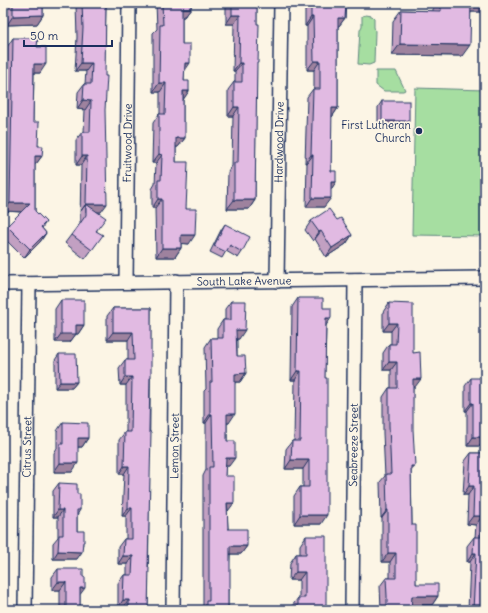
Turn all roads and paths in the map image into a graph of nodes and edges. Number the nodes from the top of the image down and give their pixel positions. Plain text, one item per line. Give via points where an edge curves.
1 (129, 3) edge
2 (281, 3) edge
3 (485, 278) edge
4 (355, 280) junction
5 (277, 281) junction
6 (126, 282) junction
7 (176, 282) junction
8 (3, 284) edge
9 (29, 284) junction
10 (26, 610) edge
11 (173, 610) edge
12 (352, 610) edge

1 - 6 street, Fruitwood Drive
2 - 5 street, Hardwood Drive
3 - 4 street, South Lake Avenue
4 - 5 street, South Lake Avenue
4 - 12 street, Seabreeze Street
5 - 7 street, South Lake Avenue
6 - 7 street, South Lake Avenue
6 - 9 street, South Lake Avenue
7 - 11 street, Lemon Street
8 - 9 street, South Lake Avenue
9 - 10 street, Citrus Street

